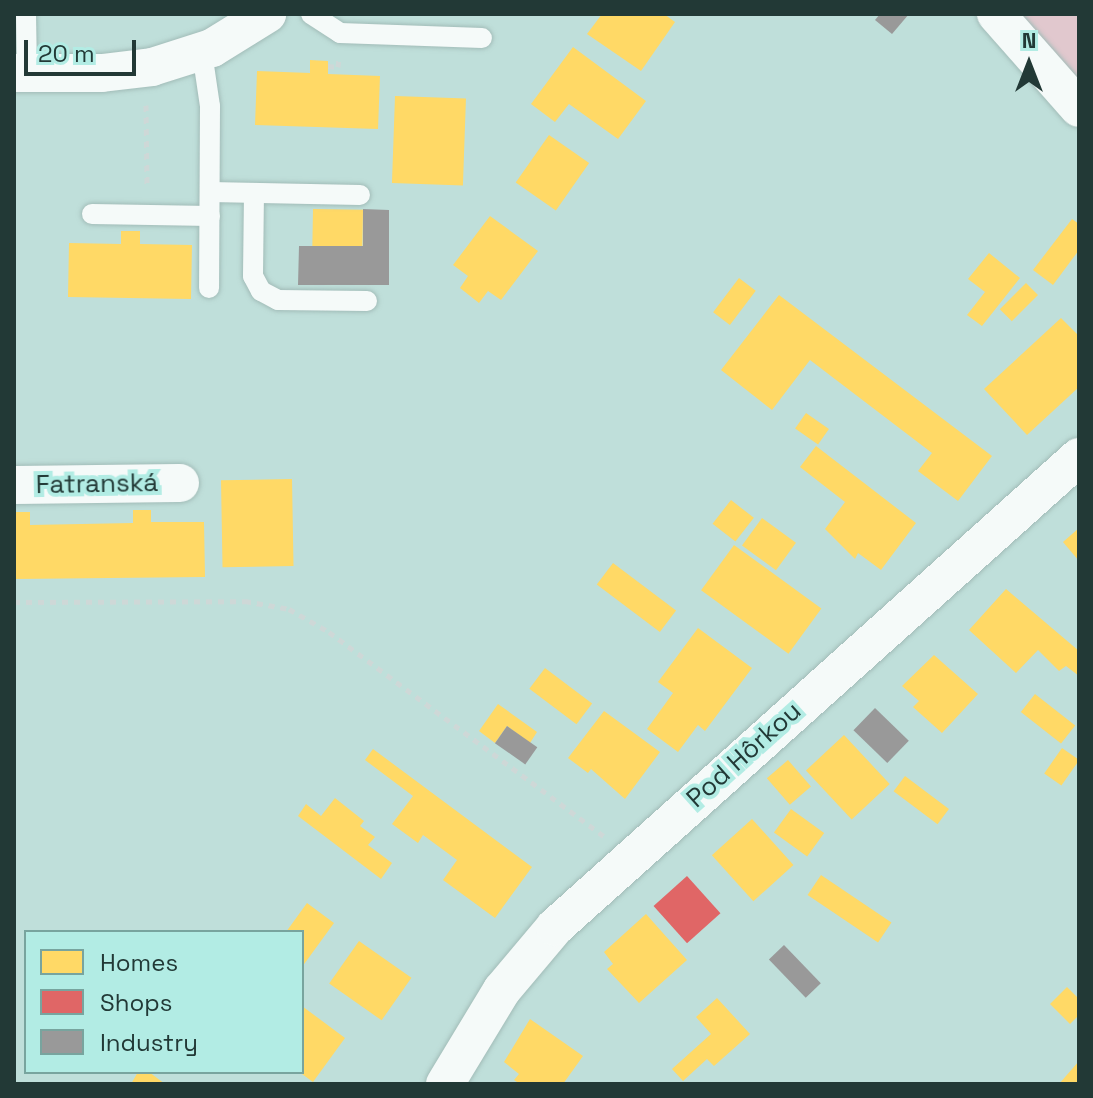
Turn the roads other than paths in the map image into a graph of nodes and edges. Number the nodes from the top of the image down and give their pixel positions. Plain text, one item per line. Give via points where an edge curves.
1 (26, 14) edge
2 (267, 14) edge
3 (311, 14) edge
4 (996, 14) edge
5 (482, 38) dead end
6 (202, 52) junction
7 (20, 73) edge
8 (1079, 108) edge
9 (210, 192) junction
10 (254, 193) junction
11 (360, 195) dead end
12 (92, 214) dead end
13 (210, 216) junction
14 (209, 288) dead end
15 (367, 301) dead end
16 (1079, 457) edge
17 (180, 483) dead end
18 (14, 485) edge
19 (445, 1084) edge

1 - 7 lane
2 - 6 street
3 - 5 lane via 340,33
4 - 8 street
6 - 7 street via 152,67 102,73
6 - 9 lane via 210,106
9 - 10 lane
9 - 13 lane
10 - 11 lane
10 - 15 lane via 253,276 261,291 278,300
12 - 13 lane
13 - 14 lane
16 - 19 street, Pod Hôrkou via 631,856 525,959
17 - 18 street, Fatranská

